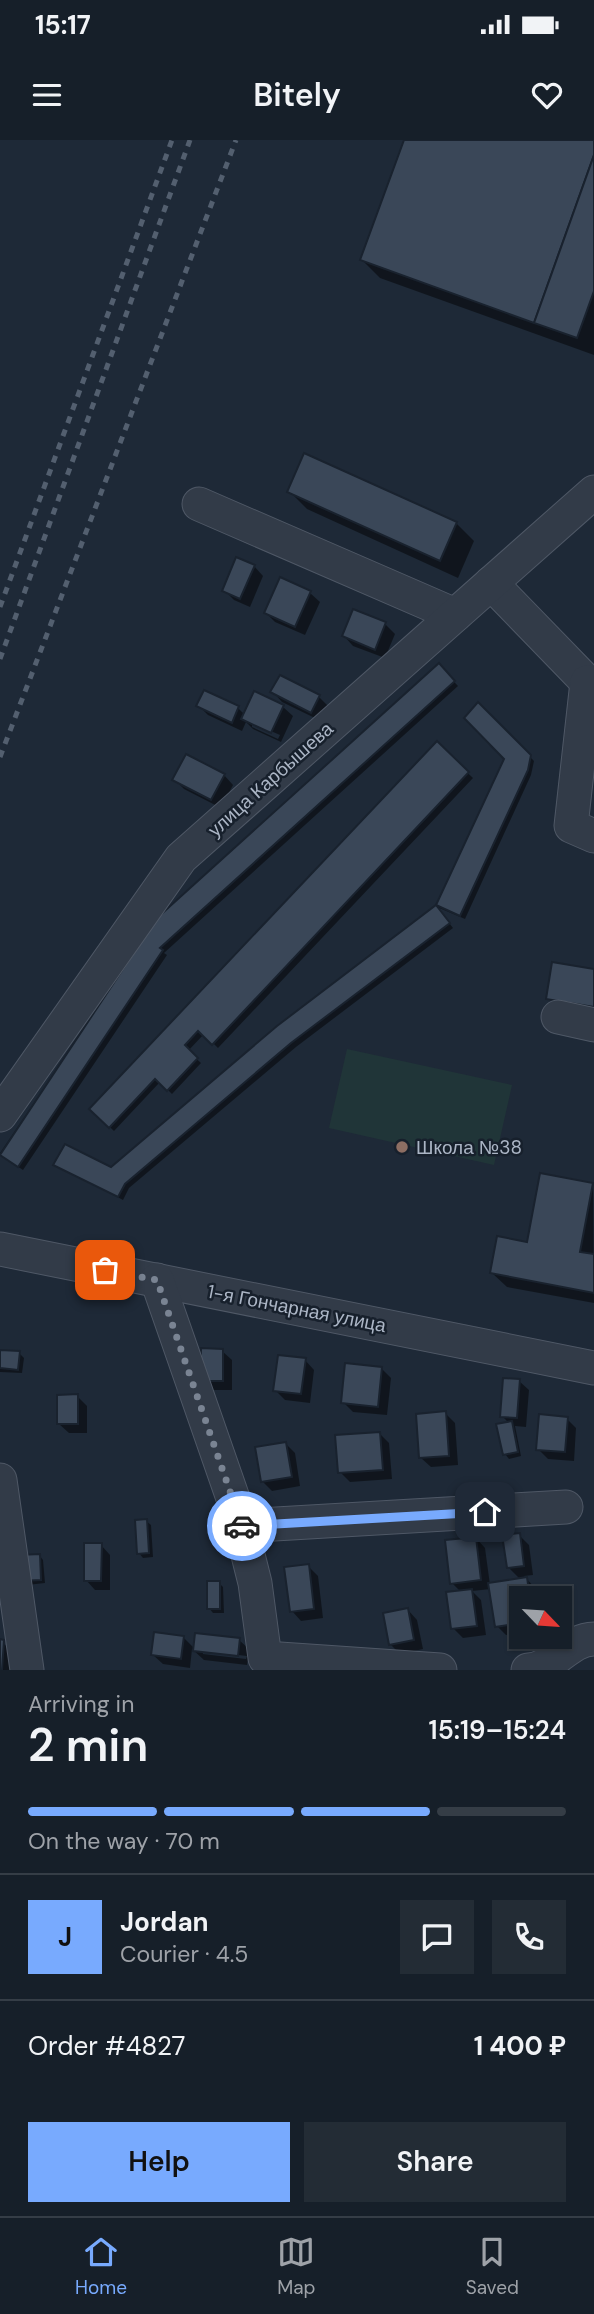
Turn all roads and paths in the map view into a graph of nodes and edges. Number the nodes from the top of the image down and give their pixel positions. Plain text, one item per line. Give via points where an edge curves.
1 (594, 492) edge
2 (199, 504) dead end
3 (491, 583) junction
4 (455, 615) junction
5 (590, 683) edge
6 (594, 836) edge
7 (558, 1017) dead end
8 (594, 1025) edge
9 (0, 1115) edge
10 (0, 1249) edge
11 (157, 1280) junction
12 (594, 1368) edge
13 (0, 1480) edge
14 (566, 1507) dead end
15 (241, 1526) junction
16 (594, 1639) edge
17 (27, 1670) edge
18 (440, 1670) edge
19 (528, 1670) edge
20 (540, 1670) edge

1 - 3 street, улица Карбышева
2 - 4 street
3 - 4 street, улица Карбышева
3 - 5 street
4 - 9 street, улица Карбышева via 181,858
5 - 6 street via 571,826
7 - 8 street
10 - 11 street, 1-я Гончарная улица
11 - 12 street, 1-я Гончарная улица
11 - 15 street
13 - 17 street
14 - 15 street
15 - 18 street via 255,1583 265,1658
16 - 20 street via 583,1639
19 - 20 street

